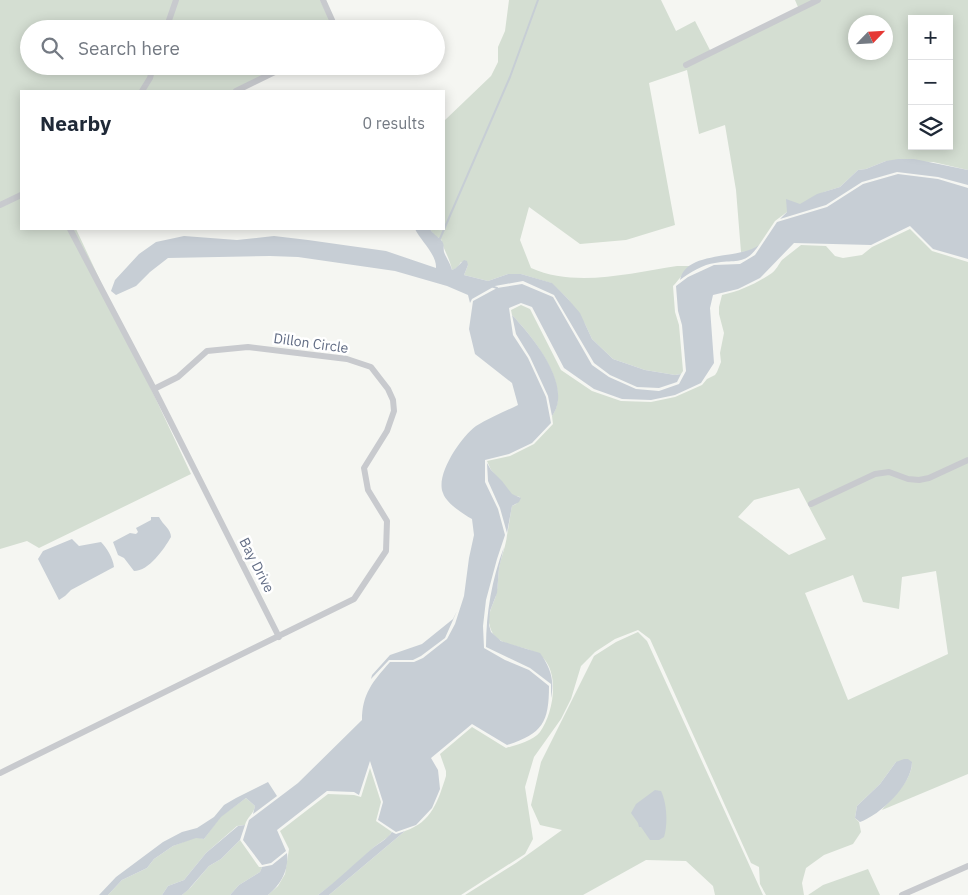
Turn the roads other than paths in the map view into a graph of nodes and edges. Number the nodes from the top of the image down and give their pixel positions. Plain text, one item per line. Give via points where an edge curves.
1 (176, 0) edge
2 (323, 0) edge
3 (818, 0) edge
4 (169, 20) edge
5 (332, 20) edge
6 (686, 65) dead end
7 (151, 75) edge
8 (269, 75) edge
9 (143, 90) edge
10 (238, 90) edge
11 (20, 195) edge
12 (0, 205) edge
13 (71, 230) edge
14 (154, 389) junction
15 (968, 460) edge
16 (811, 504) dead end
17 (279, 637) junction
18 (0, 772) edge
19 (968, 866) edge
20 (902, 895) edge

1 - 4 street
2 - 5 street
3 - 6 street
7 - 9 street
8 - 10 street
11 - 12 street
13 - 14 street, Bay Drive
14 - 17 street, Bay Drive
14 - 17 street, Dillon Circle via 178,377 208,351 248,347 346,359 371,367 391,394 394,411 387,431 364,468 368,490 387,521 386,551 354,599
15 - 16 street via 919,480 889,472 875,474
17 - 18 street
19 - 20 street

